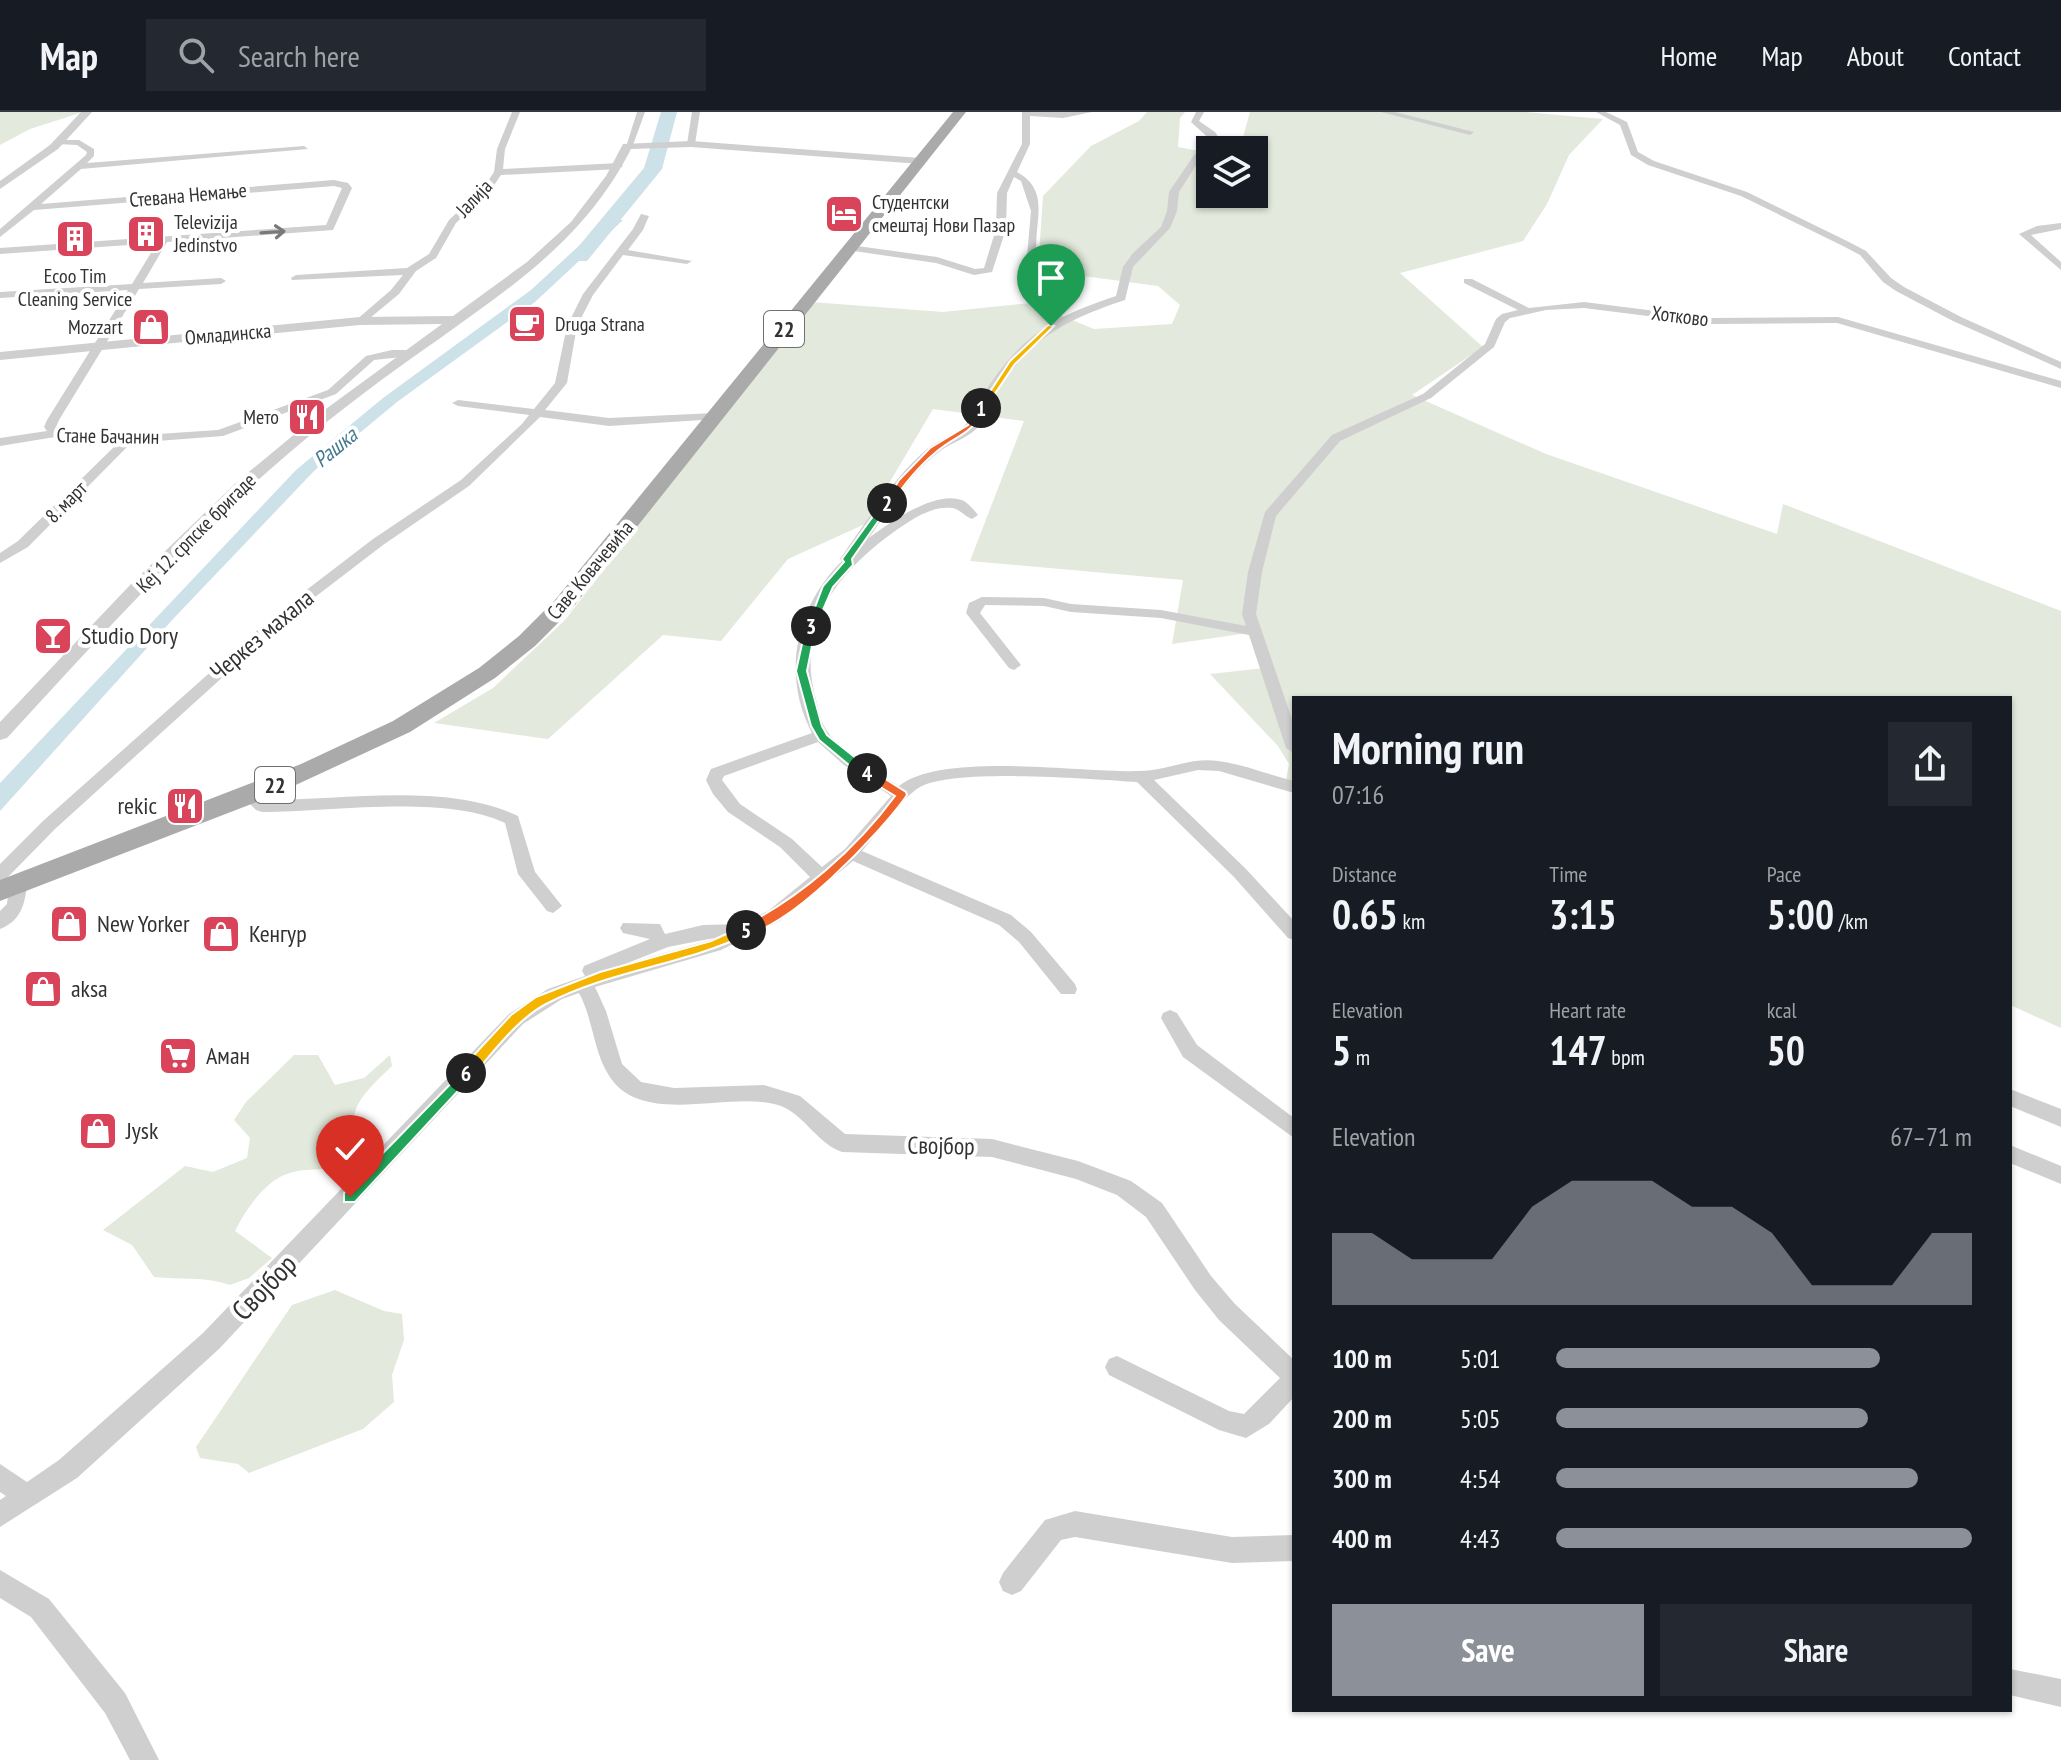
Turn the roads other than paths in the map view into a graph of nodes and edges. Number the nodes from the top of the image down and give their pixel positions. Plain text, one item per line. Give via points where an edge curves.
1 (87, 112) edge
2 (516, 112) edge
3 (641, 112) edge
4 (696, 112) edge
5 (960, 112) edge
6 (1026, 112) edge
7 (1088, 112) edge
8 (1200, 112) edge
9 (1385, 112) edge
10 (1600, 112) edge
11 (1470, 132) dead end
12 (1213, 136) edge
13 (60, 142) junction
14 (635, 144) junction
15 (691, 144) junction
16 (304, 149) dead end
17 (1196, 159) edge
18 (921, 161) junction
19 (81, 166) junction
20 (619, 166) junction
21 (498, 172) junction
22 (1013, 173) junction
23 (4, 182) edge
24 (29, 209) junction
25 (13, 212) dead end
26 (644, 216) dead end
27 (2061, 226) edge
28 (0, 234) edge
29 (164, 240) junction
30 (850, 248) junction
31 (0, 251) edge
32 (622, 252) junction
33 (687, 261) dead end
34 (2061, 267) edge
35 (411, 271) junction
36 (1043, 276) dead end
37 (296, 278) dead end
38 (221, 281) dead end
39 (1468, 281) dead end
40 (135, 286) junction
41 (0, 295) edge
42 (1526, 310) junction
43 (456, 320) junction
44 (360, 321) junction
45 (100, 346) junction
46 (411, 353) junction
47 (0, 356) edge
48 (2061, 366) edge
49 (2061, 385) edge
50 (458, 403) dead end
51 (538, 413) junction
52 (714, 417) junction
53 (55, 433) junction
54 (128, 440) junction
55 (0, 442) edge
56 (972, 515) dead end
57 (0, 559) edge
58 (850, 563) junction
59 (1256, 632) junction
60 (1014, 665) dead end
61 (0, 734) edge
62 (821, 735) junction
63 (1292, 742) edge
64 (1141, 777) junction
65 (1292, 786) edge
66 (249, 795) junction
67 (902, 795) junction
68 (851, 853) junction
69 (822, 879) junction
70 (6, 883) edge
71 (553, 906) dead end
72 (0, 922) edge
73 (629, 928) dead end
74 (1292, 931) edge
75 (743, 932) junction
76 (661, 943) junction
77 (583, 984) junction
78 (1068, 989) dead end
79 (555, 994) junction
80 (1170, 1018) dead end
81 (2012, 1098) edge
82 (2061, 1118) edge
83 (1292, 1128) edge
84 (2018, 1158) edge
85 (2061, 1175) edge
86 (1117, 1367) dead end
87 (1292, 1386) edge
88 (0, 1476) edge
89 (27, 1498) junction
90 (0, 1515) edge
91 (1292, 1548) edge
92 (1012, 1582) dead end
93 (0, 1583) edge
94 (2012, 1682) edge
95 (2061, 1693) edge
96 (145, 1760) edge

1 - 13 street
2 - 21 street, Јалија
3 - 14 street, Кеј 12. српске бригаде
4 - 15 street
5 - 18 main road, Саве Ковачевића / 22
6 - 7 street
6 - 22 street via 1026,144
8 - 12 street via 1195,122
9 - 11 street
10 - 48 street via 1624,124 1629,147 1651,163 1744,194 1846,244 1900,289
13 - 19 street via 89,148 90,156
13 - 23 street
14 - 15 street
14 - 20 street, Кеј 12. српске бригаде
15 - 18 street
16 - 19 street, Стевана Немање
17 - 58 street via 1174,192 1165,228 1128,267 1121,298 1051,326 1012,363 971,427 933,450 902,482 847,559
18 - 30 main road, Саве Ковачевића / 22
19 - 24 street
20 - 21 street
20 - 43 street, Кеј 12. српске бригаде via 601,197 553,247
21 - 35 street, Јалија via 483,195 452,222 433,256
22 - 30 street via 1002,193 1001,229 988,270 974,272 937,260
22 - 36 street via 1025,180 1036,211 1031,249
24 - 25 street, Стевана Немање
24 - 28 street
29 -> 24 street, Стевана Немање via 330,228 347,188 341,183
26 - 32 street, Черкез махала
27 - 34 street via 2024,234
29 - 31 street
29 - 40 street
30 - 52 main road, Саве Ковачевића / 22
32 - 33 street
32 - 51 street, Черкез махала via 588,294 572,326 561,383
35 - 37 street
35 - 44 street, Јалија
38 - 40 street
39 - 42 street
40 - 41 street
40 - 45 street
42 - 49 street, Хотково via 1584,305 1711,321 1838,320
42 - 59 street via 1500,321 1490,345 1427,396 1336,438 1270,515 1249,614
43 - 44 street, Омладинска
43 - 46 street, Кеј 12. српске бригаде
44 - 45 street, Омладинска
45 - 47 street, Омладинска
45 - 53 street via 51,424
46 - 54 street, Стане Бачанин via 366,358 340,387 219,433
46 - 61 street, Кеј 12. српске бригаде via 239,490
50 - 51 street
51 - 52 street via 623,422
51 - 70 street, Черкез махала via 465,483 284,614 49,825
52 - 66 main road, Саве Ковачевића / 22 via 563,605 516,651 398,731
53 - 54 street, Стане Бачанин
53 - 55 street, Стане Бачанин
54 - 57 street, 8. март via 23,544
56 - 58 street via 964,506 944,502 920,508
58 - 62 street via 828,586 803,658 803,680
59 - 60 street via 1161,614 982,601 973,613
59 - 63 street
62 - 67 street
62 - 69 street via 736,763 714,780 723,795 787,843
64 - 65 street, Својбор via 1219,766
64 - 67 street, Својбор via 1068,772 945,775 920,780
64 - 74 street
66 - 70 main road, Саве Ковачевића / 22
66 - 71 street via 262,806 418,803 497,811 512,820 527,874
67 - 68 street, Својбор
68 - 69 street, Својбор
68 - 78 street via 1010,923
69 - 75 street, Својбор via 789,906
70 - 72 street, Черкез махала via 16,906
73 - 76 street via 654,929
75 - 76 street, Својбор via 705,930
75 - 77 street, Својбор
76 - 79 street, Својбор via 582,975
77 - 79 street, Својбор
77 - 87 street, Својбор via 618,1074 639,1091 667,1097 767,1093 799,1105 842,1143 992,1148 1124,1188 1154,1210 1203,1283
79 - 89 street, Својбор via 502,1032 211,1341 68,1469
80 - 83 street via 1190,1051
81 - 82 street
84 - 85 street
86 - 87 street, Својбор via 1227,1422 1246,1426
88 - 89 street
89 - 90 street, Својбор
91 - 92 street via 1232,1550 1075,1524 1054,1529
93 - 96 street via 40,1608 115,1703
94 - 95 street

